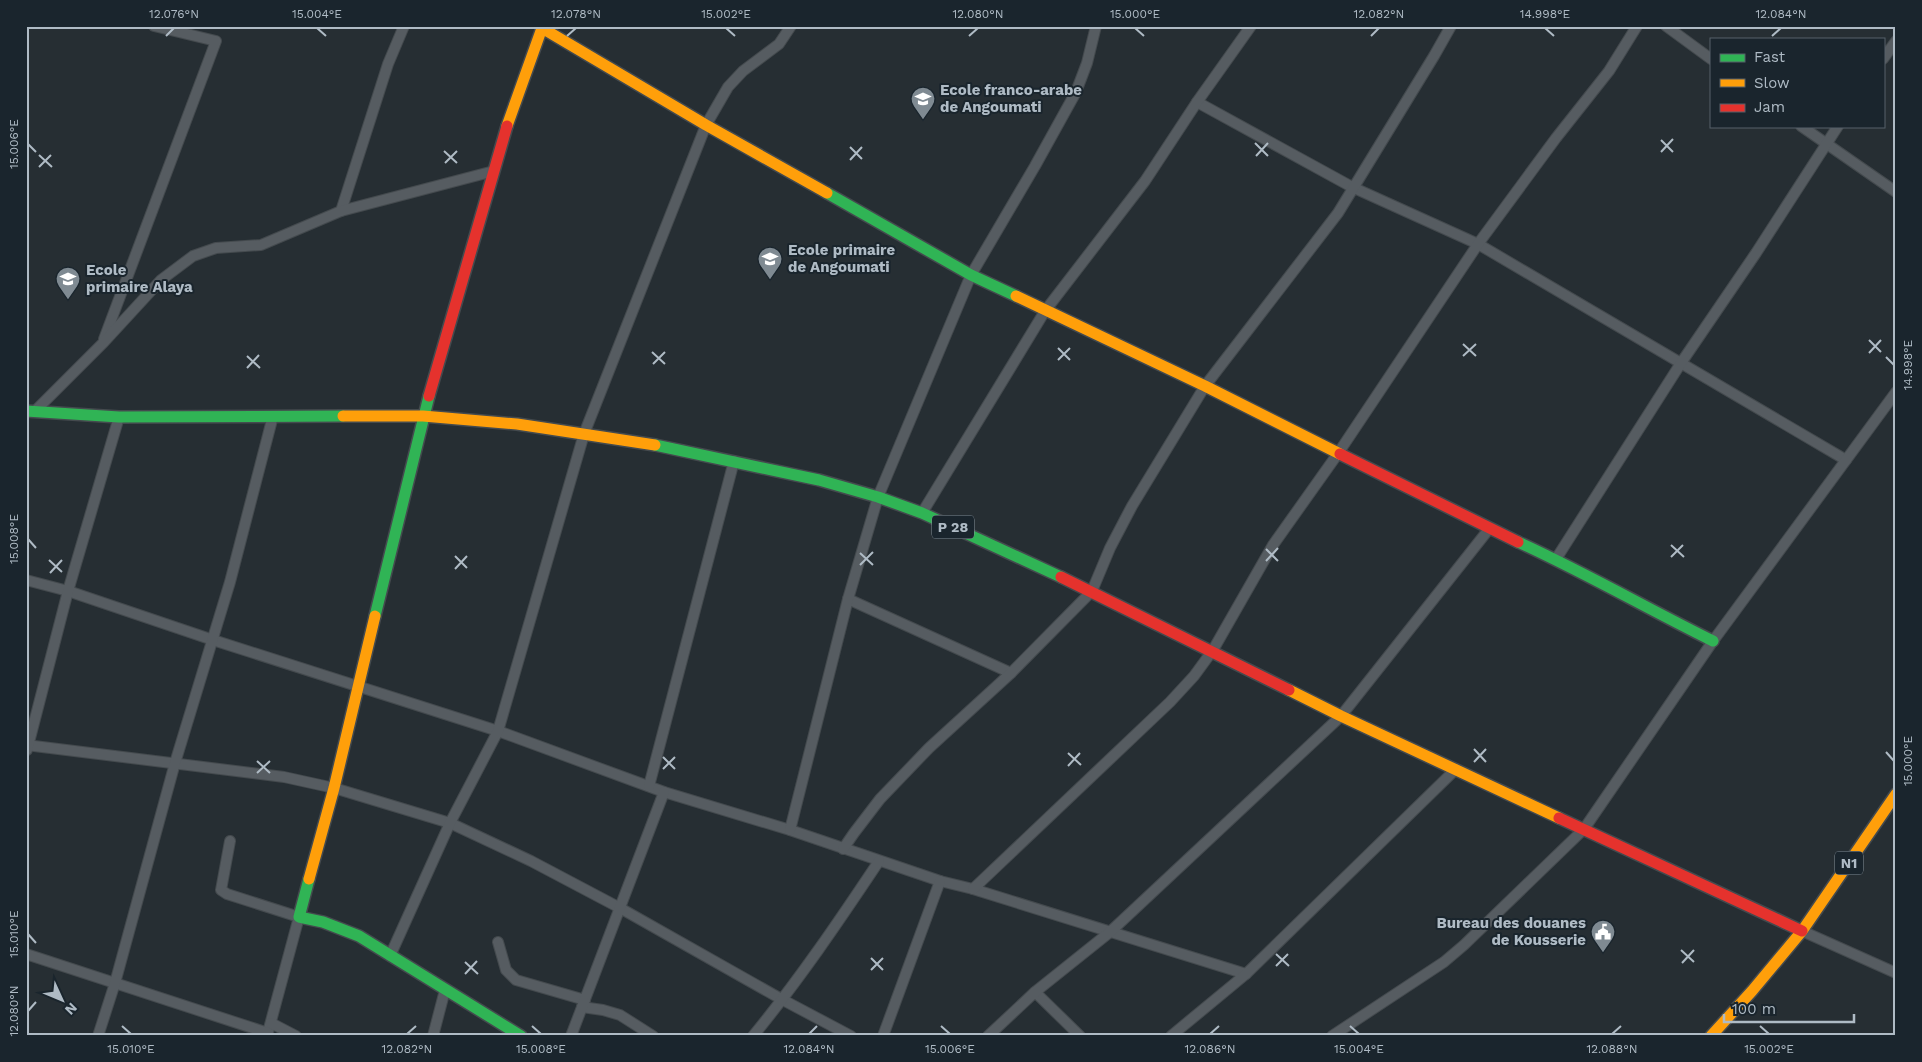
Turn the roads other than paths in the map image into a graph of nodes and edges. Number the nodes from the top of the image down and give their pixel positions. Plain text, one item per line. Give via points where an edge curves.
1 (154, 26) edge
2 (404, 26) edge
3 (791, 26) edge
4 (1096, 26) edge
5 (1250, 26) edge
6 (1451, 26) edge
7 (1637, 26) edge
8 (1666, 26) edge
9 (540, 27) edge
10 (1896, 41) edge
11 (1884, 58) edge
12 (1710, 59) edge
13 (1197, 102) junction
14 (706, 125) junction
15 (1804, 128) edge
16 (1837, 128) edge
17 (1826, 145) junction
18 (494, 171) junction
19 (1352, 187) junction
20 (1896, 192) edge
21 (341, 211) junction
22 (1478, 244) junction
23 (971, 275) junction
24 (1046, 311) junction
25 (103, 343) junction
26 (1681, 363) junction
27 (1205, 386) junction
28 (1896, 392) edge
29 (31, 411) edge
30 (274, 416) junction
31 (423, 416) junction
32 (120, 417) junction
33 (584, 434) junction
34 (1339, 452) junction
35 (1846, 460) junction
36 (734, 461) junction
37 (878, 497) junction
38 (922, 513) junction
39 (1489, 529) junction
40 (1556, 560) junction
41 (26, 580) edge
42 (68, 591) junction
43 (1092, 591) junction
44 (848, 599) junction
45 (213, 640) junction
46 (1712, 641) junction
47 (1213, 650) junction
48 (1012, 673) junction
49 (358, 686) junction
50 (1341, 716) junction
51 (498, 732) junction
52 (27, 747) edge
53 (175, 763) junction
54 (1456, 769) junction
55 (649, 786) junction
56 (334, 788) junction
57 (664, 792) junction
58 (1896, 794) edge
59 (450, 823) junction
60 (1584, 829) junction
61 (790, 830) junction
62 (230, 841) dead end
63 (844, 849) junction
64 (879, 861) junction
65 (940, 881) junction
66 (973, 889) junction
67 (620, 908) junction
68 (298, 917) junction
69 (1802, 931) junction
70 (1110, 932) junction
71 (498, 942) dead end
72 (26, 954) edge
73 (390, 956) junction
74 (1896, 973) edge
75 (1246, 974) junction
76 (115, 983) junction
77 (445, 990) junction
78 (1035, 992) junction
79 (783, 1000) junction
80 (583, 1004) junction
81 (268, 1031) edge
82 (98, 1036) edge
83 (296, 1036) edge
84 (433, 1036) edge
85 (522, 1036) edge
86 (571, 1036) edge
87 (654, 1036) edge
88 (754, 1036) edge
89 (851, 1036) edge
90 (883, 1036) edge
91 (988, 1036) edge
92 (1080, 1036) edge
93 (1170, 1036) edge
94 (1332, 1036) edge
95 (1711, 1036) edge

1 - 25 street via 216,40
2 - 21 street via 388,64
3 - 14 street via 779,44 743,71 728,87
4 - 23 street via 1076,92
5 - 13 street
6 - 19 street
7 - 22 street via 1609,71
8 - 12 street
9 - 14 main road
9 - 18 main road
10 - 11 street
13 - 19 street
13 - 24 street via 1145,181
14 - 23 main road
14 - 33 street
15 - 17 street
16 - 17 street
17 - 20 street
17 - 26 street
18 - 21 street
18 - 31 main road
19 - 22 street
19 - 27 street via 1338,213
21 - 25 street via 261,245 216,248 193,256 161,280
22 - 26 street
22 - 34 street
23 - 24 main road
23 - 37 street
24 - 27 main road
24 - 38 street
25 - 29 street
26 - 35 street
26 - 40 street
27 - 34 main road
27 - 43 street via 1132,506
28 - 35 street
29 - 32 main road, P 28
30 - 31 main road, P 28
30 - 32 main road, P 28
30 - 45 street
31 - 33 main road, P 28
31 - 49 main road
32 - 42 street
33 - 36 main road, P 28
33 - 51 street
34 - 39 main road
34 - 47 street via 1273,545
35 - 46 street
36 - 37 main road, P 28
36 - 55 street
37 - 38 main road, P 28
37 - 44 street
38 - 43 main road, P 28
39 - 40 main road
39 - 50 street
40 - 46 main road
41 - 42 street
42 - 45 street
42 - 52 street
43 - 47 main road, P 28
43 - 48 street
44 - 48 street
44 - 61 street
45 - 49 street
45 - 53 street
46 - 60 street
47 - 50 main road, P 28
47 - 66 street via 1170,702
48 - 63 street via 929,748 880,799
49 - 51 street
49 - 56 main road
50 - 54 main road, P 28
50 - 70 street
51 - 55 street
51 - 59 street
52 - 53 street
53 - 56 street via 284,777
53 - 76 street
54 - 60 main road, P 28
54 - 75 street
55 - 57 street
56 - 59 street
56 - 68 main road
57 - 61 street
57 - 67 street
58 - 69 main road, N1
59 - 67 street via 531,860
59 - 73 street
60 - 69 main road, P 28
60 - 94 street via 1444,962
61 - 63 street
62 - 68 street via 221,890
63 - 64 street
64 - 65 street
64 - 79 street
65 - 66 street
65 - 90 street
66 - 70 street
67 - 79 street
67 - 80 street
68 - 73 main road via 341,928
68 - 81 street
69 - 74 street
69 - 95 main road, N1
70 - 75 street
70 - 78 street
71 - 80 street via 506,970 516,980
72 - 76 street
73 - 77 main road
75 - 93 street
76 - 81 street
76 - 82 street
77 - 84 street
77 - 85 main road
78 - 91 street
78 - 92 street
79 - 88 street
79 - 89 street
80 - 86 street
80 - 87 street via 620,1015
81 - 83 street

